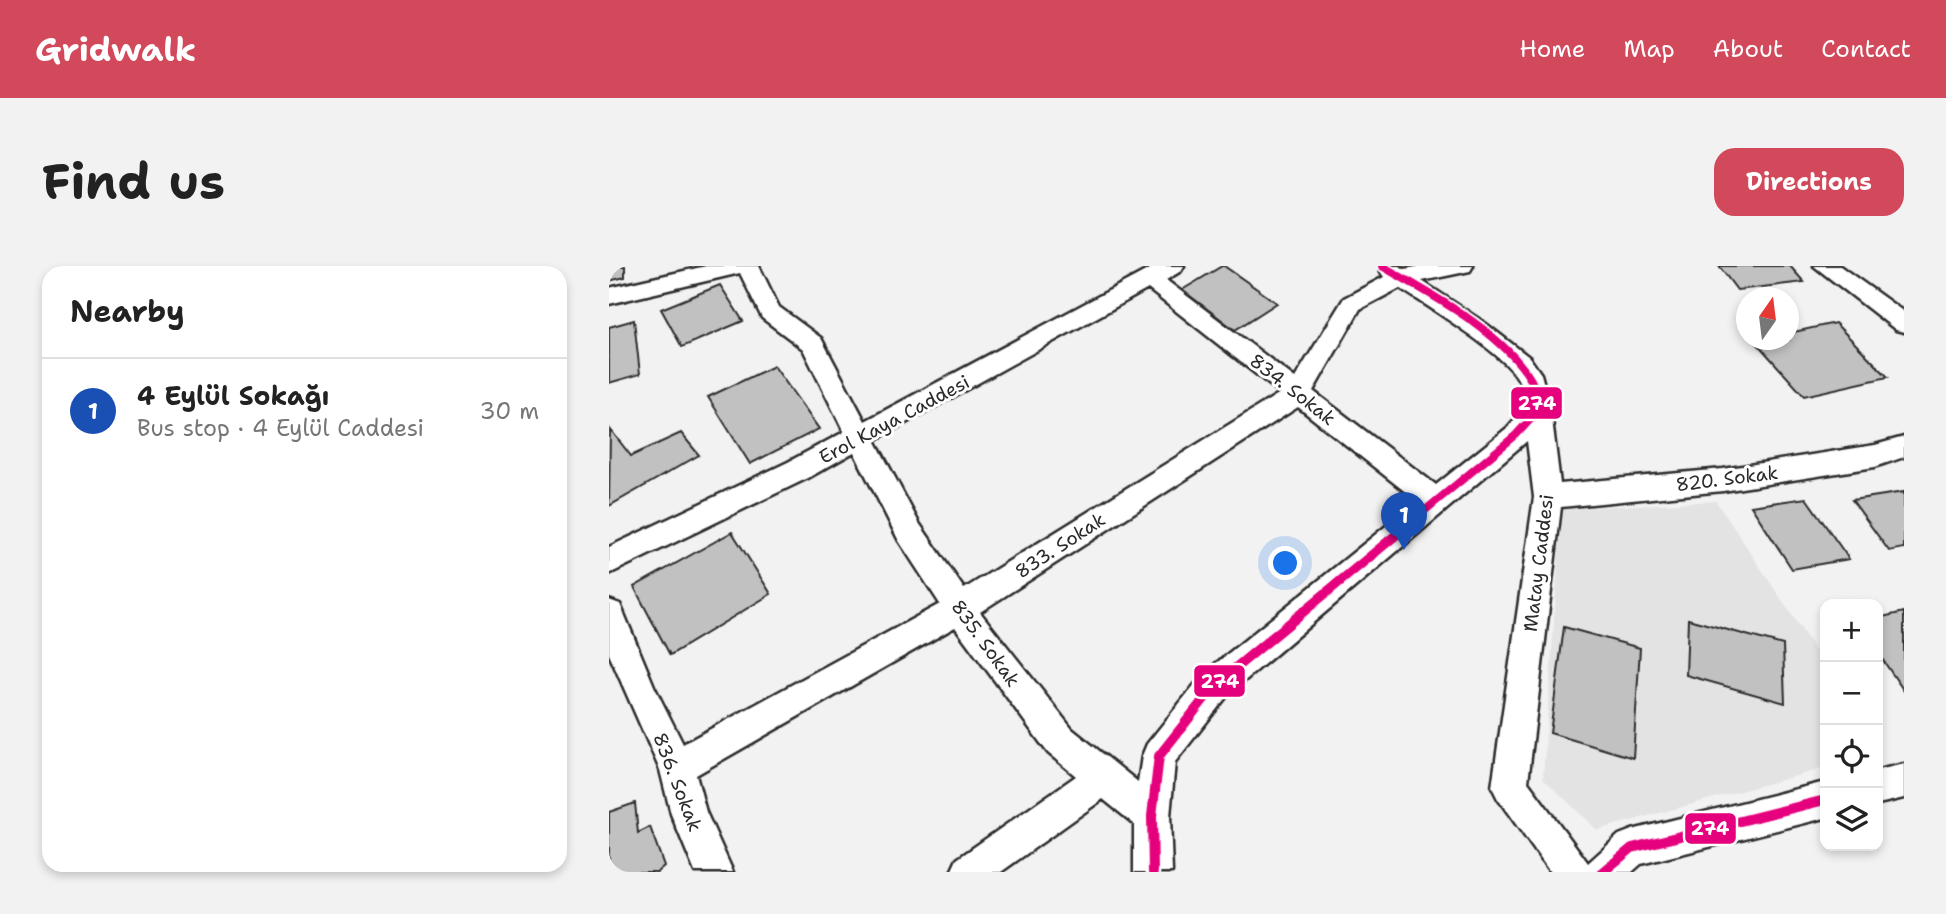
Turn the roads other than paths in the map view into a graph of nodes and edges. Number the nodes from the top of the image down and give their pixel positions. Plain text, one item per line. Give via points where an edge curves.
1 (738, 266) edge
2 (748, 266) edge
3 (1173, 266) edge
4 (1462, 266) edge
5 (1825, 266) edge
6 (1392, 271) edge
7 (1150, 279) junction
8 (609, 296) edge
9 (1904, 324) edge
10 (1298, 394) junction
11 (1538, 411) junction
12 (862, 436) junction
13 (1904, 447) edge
14 (1548, 497) junction
15 (1436, 500) junction
16 (609, 561) edge
17 (960, 608) junction
18 (609, 614) edge
19 (676, 767) junction
20 (1104, 777) junction
21 (1904, 780) edge
22 (1883, 786) edge
23 (1820, 801) edge
24 (1151, 816) junction
25 (714, 872) edge
26 (970, 872) edge
27 (1153, 872) edge
28 (1573, 872) edge
29 (1603, 872) edge

1 - 8 street
2 - 12 street, 835. Sokak via 770,312 812,344
3 - 7 street, Erol Kaya Caddesi
4 - 6 street, 833. Sokak
5 - 9 street
6 - 10 street, 833. Sokak via 1352,304
6 - 11 street, Matay Caddesi via 1520,363 1532,382
7 - 10 street, 834. Sokak
7 - 12 street, Erol Kaya Caddesi
10 - 15 street, 834. Sokak
10 - 17 street, 833. Sokak
11 - 14 street, Matay Caddesi
11 - 15 street via 1516,435
12 - 16 street, Erol Kaya Caddesi
12 - 17 street, 835. Sokak via 909,532
13 - 14 street, 820. Sokak via 1875,456 1723,480
14 - 28 street, Matay Caddesi via 1510,787
15 - 24 street via 1216,684 1159,756
17 - 19 street, 833. Sokak
17 - 20 street, 835. Sokak via 1060,741
18 - 19 street, 836. Sokak
19 - 25 street, 836. Sokak via 689,814
20 - 24 street, 835. Sokak
20 - 26 street
21 - 22 street
23 - 29 street via 1632,848
24 - 27 street

